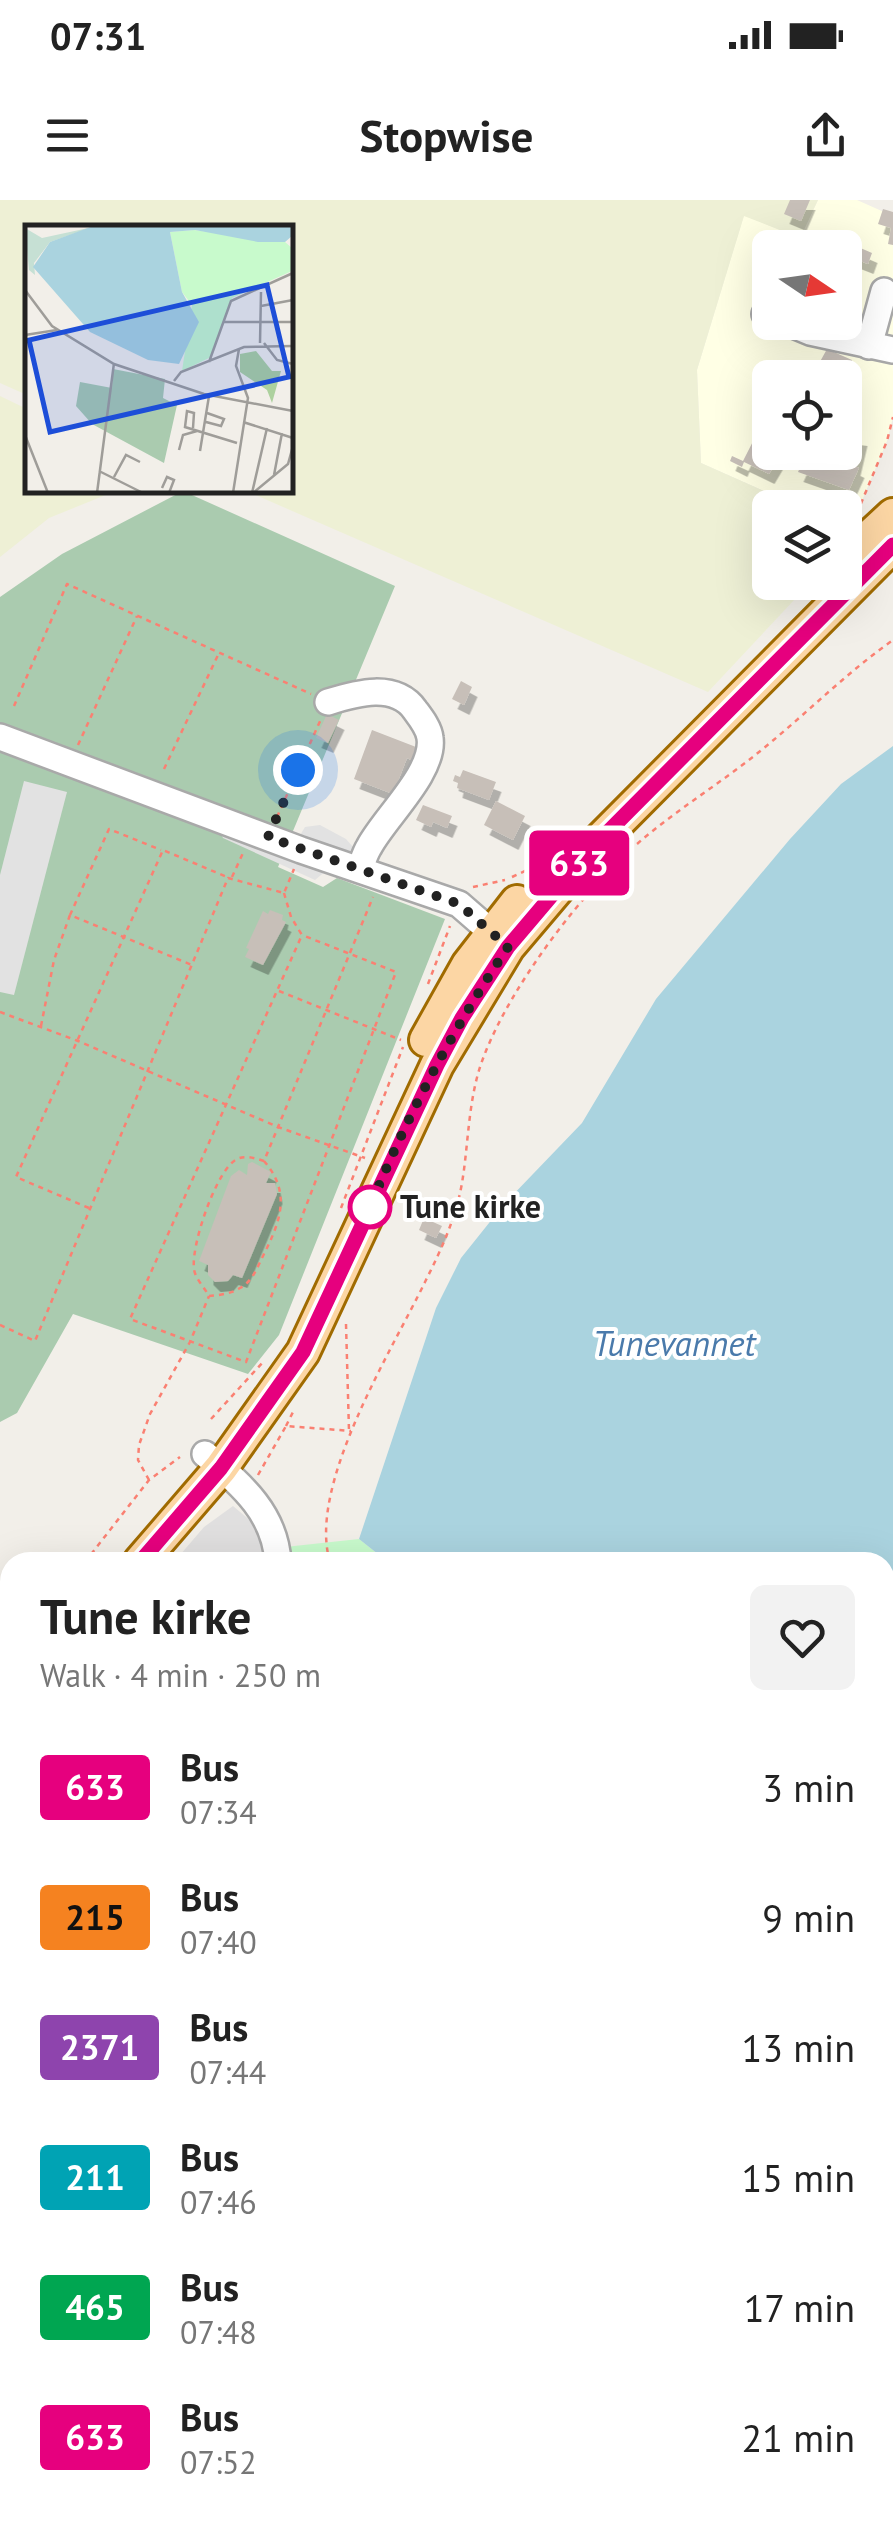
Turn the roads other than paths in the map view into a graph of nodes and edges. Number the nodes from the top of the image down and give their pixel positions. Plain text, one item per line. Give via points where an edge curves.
1 (884, 290) dead end
2 (852, 340) edge
3 (881, 348) edge
4 (893, 515) edge
5 (862, 544) edge
6 (893, 544) edge
7 (806, 600) edge
8 (328, 702) road end
9 (0, 737) edge
10 (371, 872) junction
11 (500, 939) junction
12 (202, 1459) junction
13 (128, 1552) edge
14 (146, 1552) edge
15 (277, 1552) edge

1 - 3 street
2 - 3 street
4 - 5 main road
6 - 11 main road
7 - 11 main road via 545,871
8 - 10 street via 391,693 408,701 430,738 418,776 369,845
9 - 10 street
10 - 11 street
11 - 12 main road via 316,1328 271,1400
12 - 13 main road
12 - 14 main road
12 - 15 street via 246,1489 267,1518

